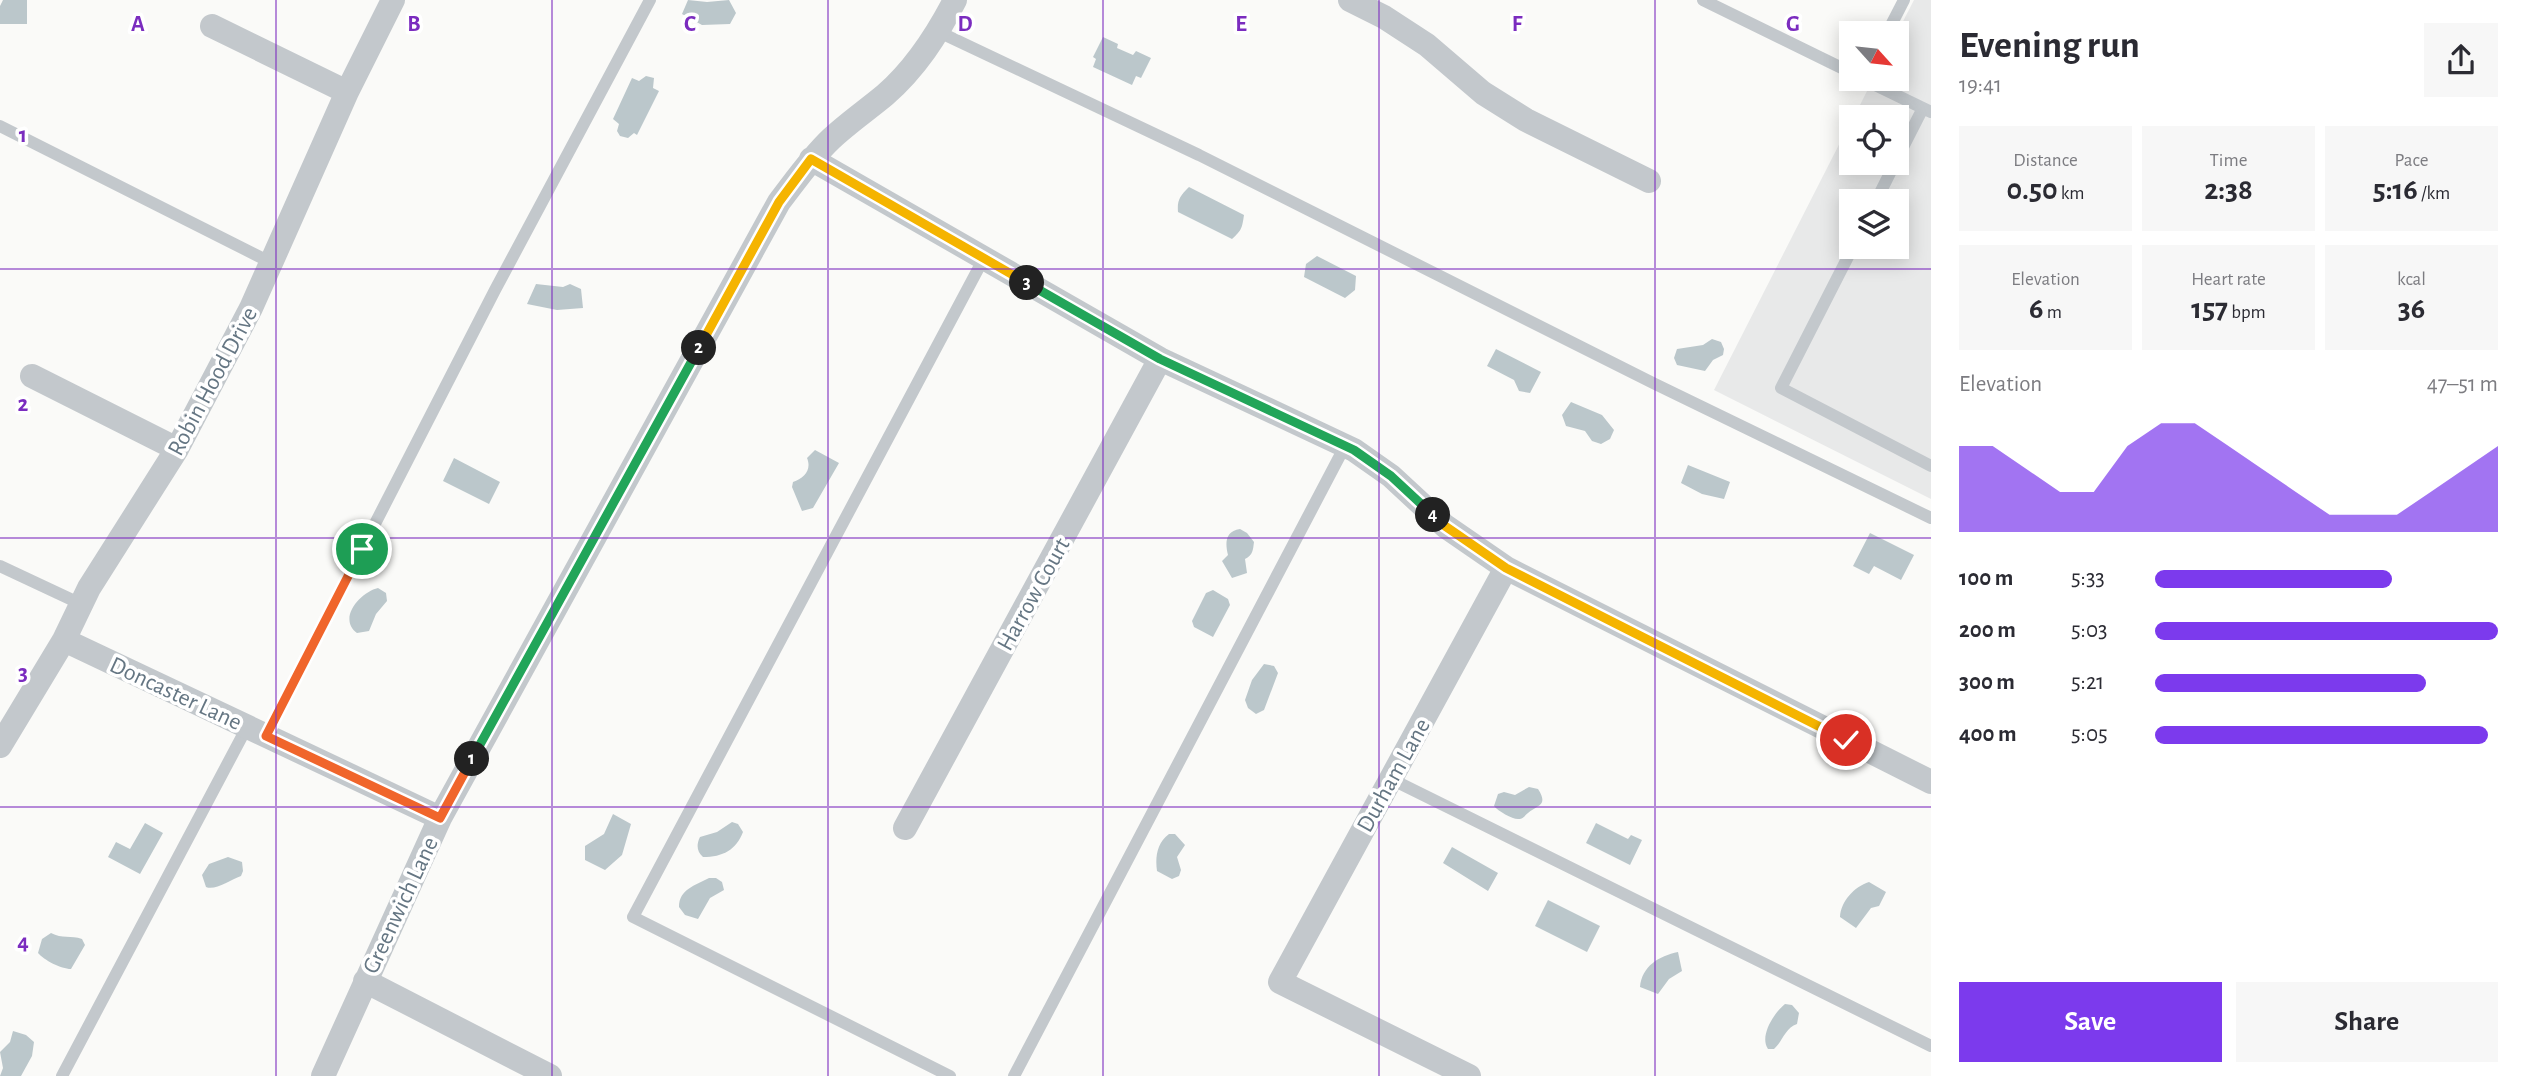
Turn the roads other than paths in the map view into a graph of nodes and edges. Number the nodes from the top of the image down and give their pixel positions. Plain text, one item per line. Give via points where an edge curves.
1 (393, 0) edge
2 (650, 0) edge
3 (956, 0) edge
4 (1350, 0) edge
5 (1703, 0) edge
6 (1904, 0) edge
7 (1893, 21) edge
8 (212, 26) dead end
9 (939, 32) junction
10 (1839, 67) edge
11 (1887, 91) edge
12 (348, 92) junction
13 (1927, 111) edge
14 (0, 126) edge
15 (1909, 140) edge
16 (811, 159) junction
17 (1648, 181) dead end
18 (984, 258) junction
19 (1847, 259) edge
20 (272, 263) junction
21 (1160, 359) junction
22 (32, 376) dead end
23 (1345, 446) junction
24 (177, 449) junction
25 (1931, 466) edge
26 (1931, 518) edge
27 (0, 566) edge
28 (1506, 568) junction
29 (81, 604) junction
30 (64, 640) junction
31 (257, 732) junction
32 (0, 746) edge
33 (1391, 779) junction
34 (1931, 782) edge
35 (440, 818) junction
36 (905, 828) dead end
37 (365, 982) junction
38 (1931, 1046) edge
39 (62, 1076) edge
40 (323, 1076) edge
41 (550, 1076) edge
42 (950, 1076) edge
43 (1014, 1076) edge
44 (1469, 1076) edge

1 - 12 street, Robin Hood Drive
2 - 31 lane
3 - 9 street, Greenwich Lane
4 - 17 street via 1427,45 1483,93 1526,120
5 - 10 lane
6 - 7 lane
8 - 12 street
9 - 16 street, Greenwich Lane via 888,93
9 - 26 lane via 1199,155
11 - 13 lane
12 - 20 street, Robin Hood Drive
13 - 15 lane
14 - 20 lane
16 - 18 street
16 - 35 street, Greenwich Lane via 779,202
18 - 21 street
18 - 42 lane via 633,917
19 - 25 lane via 1781,388
20 - 24 street, Robin Hood Drive
21 - 23 street
21 - 36 street, Harrow Court
22 - 24 street
23 - 28 street via 1391,476 1445,526
23 - 43 lane
24 - 29 street, Robin Hood Drive
27 - 29 lane
28 - 33 street, Durham Lane
28 - 34 street
29 - 30 street, Robin Hood Drive
30 - 31 street, Doncaster Lane
30 - 32 street, Robin Hood Drive
31 - 35 street, Doncaster Lane
31 - 39 lane
33 - 38 lane
33 - 44 street, Durham Lane via 1280,982
35 - 37 street, Greenwich Lane
37 - 40 street, Greenwich Lane
37 - 41 street

